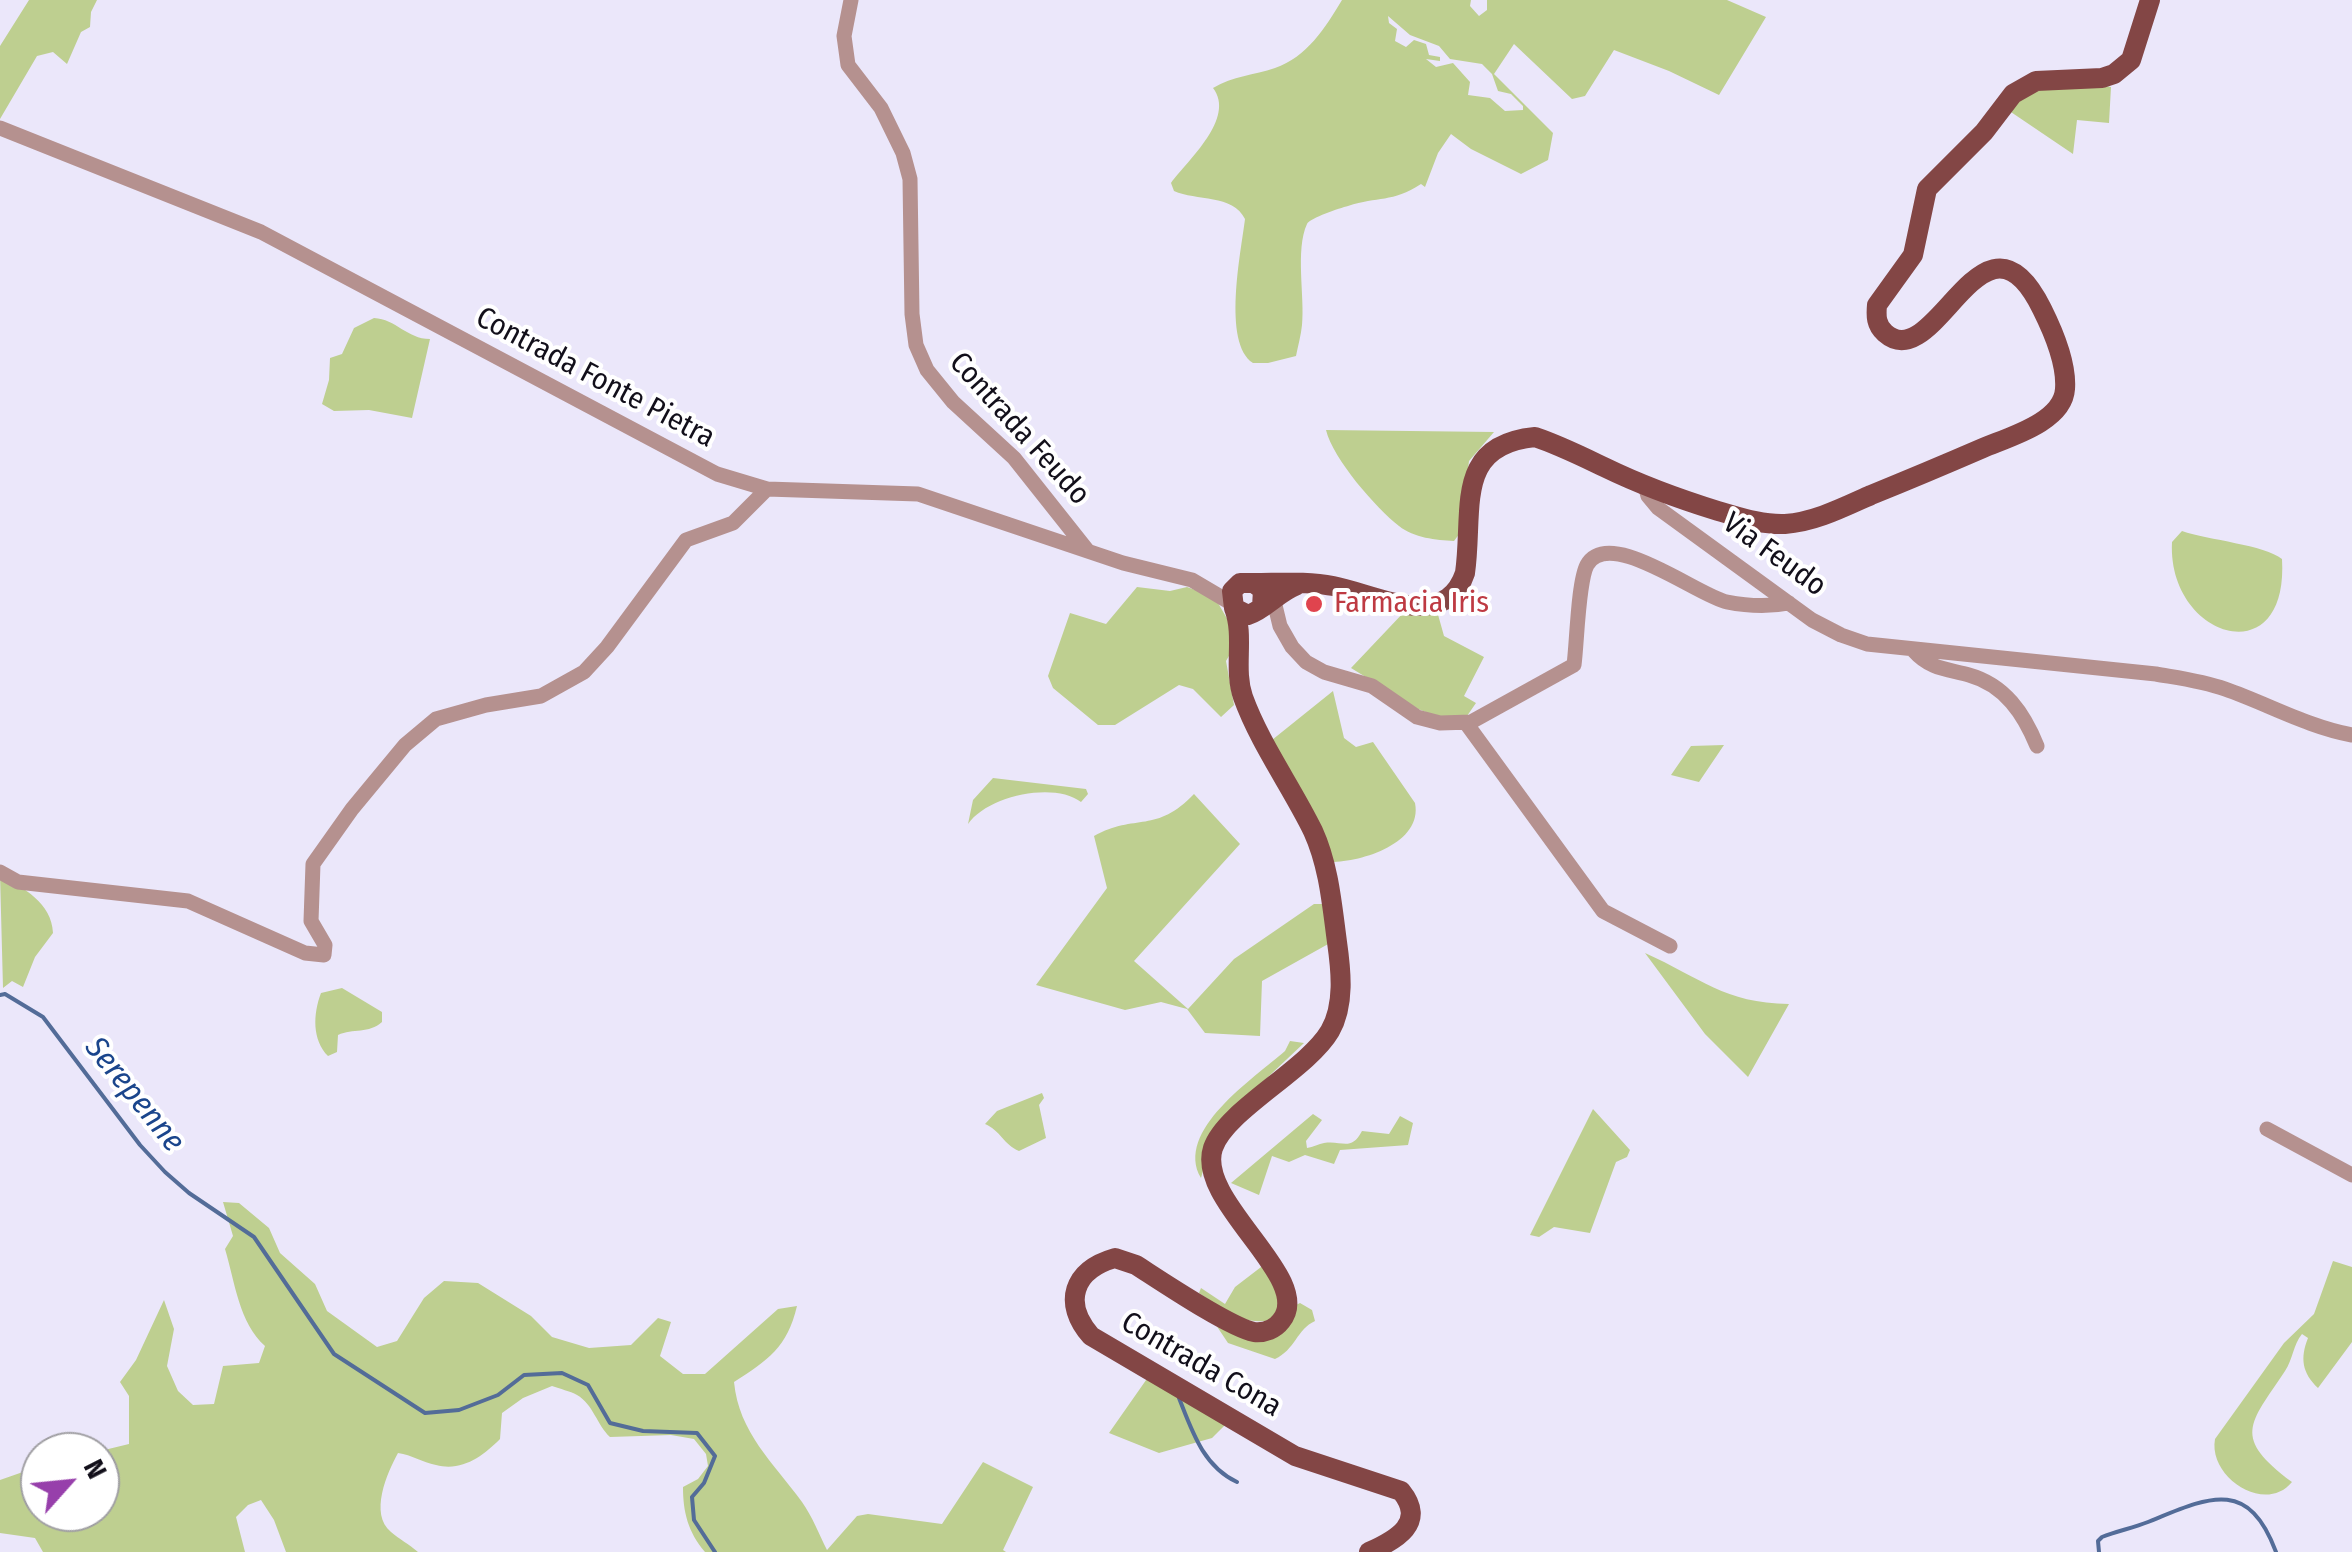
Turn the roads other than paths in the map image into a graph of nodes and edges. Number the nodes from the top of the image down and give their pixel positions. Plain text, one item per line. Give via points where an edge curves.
1 (851, 0) edge
2 (2150, 0) edge
3 (0, 128) edge
4 (1645, 485) junction
5 (767, 489) junction
6 (1087, 550) junction
7 (1250, 599) junction
8 (1789, 603) junction
9 (1914, 651) junction
10 (1466, 723) junction
11 (2352, 736) edge
12 (2037, 746) dead end
13 (0, 872) edge
14 (1670, 946) dead end
15 (2267, 1129) dead end
16 (2352, 1174) edge
17 (1369, 1552) edge

1 - 6 street, Contrada Feudo via 844,36 848,65 882,108 910,179 916,345 939,388 1014,458
2 - 4 main road via 2125,67 2102,78 2022,87 1927,189 1913,255 1878,305 1876,316 1887,335 1910,338 1931,326 1976,276 2014,272 2050,325 2063,371 2064,397 2054,412 1804,521 1764,523
3 - 5 street, Contrada Fonte Pietra via 261,232 717,474
4 - 7 main road, Via Feudo via 1560,445 1510,439 1478,463 1465,572 1444,601 1414,606 1304,583
4 - 8 street, Via Feudo via 1658,508
5 - 6 street, Contrada Fonte Pietra via 918,494
5 - 13 street via 733,523 686,540 584,672 540,696 436,719 405,745 313,864 311,921 324,955 305,954 188,901 18,882
6 - 7 street, Contrada Fonte Pietra
7 - 10 street via 1306,662 1372,686 1417,717
7 - 17 main road, Contrada Cona via 1240,630 1244,700 1323,858 1340,957 1330,1030 1212,1151 1222,1194 1281,1281 1288,1310 1275,1327 1256,1332 1116,1258 1087,1271 1075,1306 1091,1336 1294,1456 1401,1491 1410,1504 1405,1530
8 - 9 street, Via Feudo via 1840,636
8 - 10 street via 1725,602 1624,553 1596,557 1587,565 1574,665
9 - 11 street, Via Feudo via 2194,680
9 - 12 street via 1933,667 1993,685 2026,720
10 - 14 street via 1603,911
15 - 16 street

